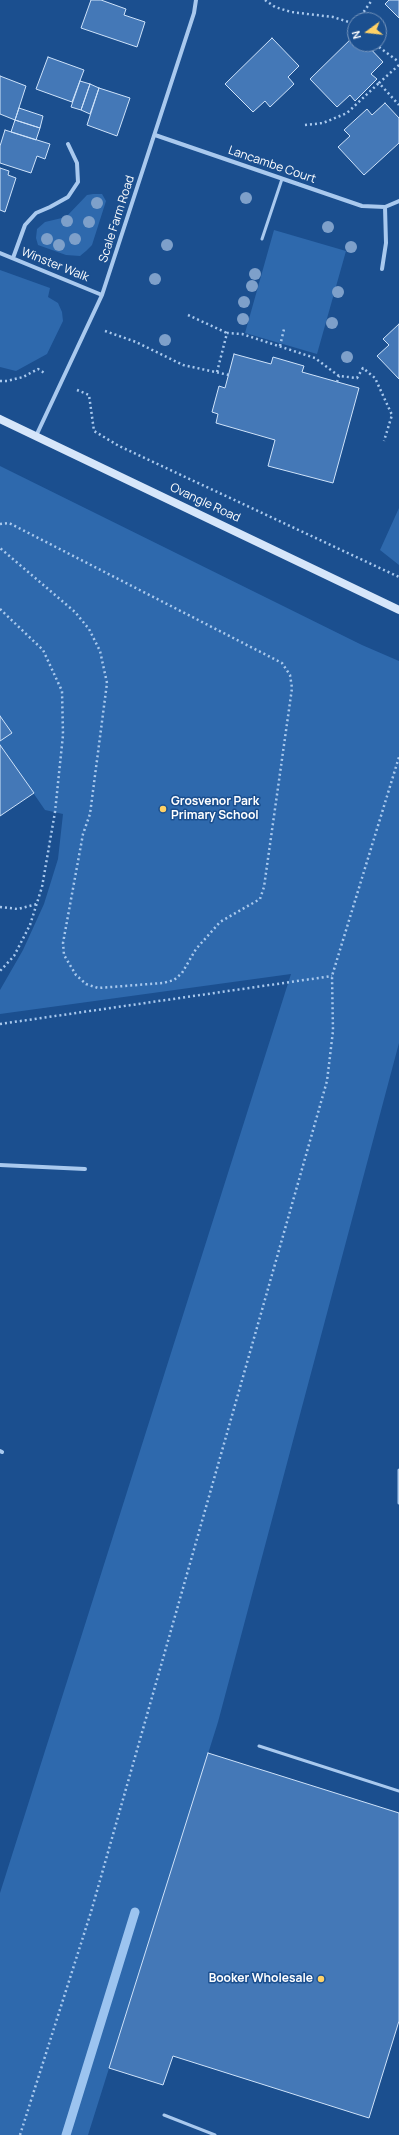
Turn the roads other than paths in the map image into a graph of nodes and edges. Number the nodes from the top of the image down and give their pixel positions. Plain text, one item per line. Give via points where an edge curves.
1 (196, 0) edge
2 (155, 135) junction
3 (68, 144) dead end
4 (282, 179) junction
5 (399, 201) edge
6 (385, 207) junction
7 (262, 239) dead end
8 (0, 254) edge
9 (13, 258) junction
10 (382, 269) dead end
11 (102, 295) junction
12 (0, 419) edge
13 (36, 436) junction
14 (399, 610) edge
15 (0, 1165) edge
16 (84, 1169) dead end
17 (399, 1470) edge
18 (399, 1503) edge
19 (259, 1746) dead end
20 (399, 1791) edge
21 (164, 2116) dead end
22 (215, 2135) edge

1 - 2 street, Scale Farm Road
2 - 4 street, Lancambe Court
2 - 11 street, Scale Farm Road
3 - 9 street via 77,163 78,182 68,197 36,213 25,225
4 - 6 street, Lancambe Court via 362,206
4 - 7 lane
5 - 6 street, Lancambe Court
6 - 10 street via 386,243
8 - 9 street, Winster Walk
9 - 11 street, Winster Walk
11 - 13 street, Scale Farm Road
12 - 13 main road, Ovangle Road
13 - 14 main road, Ovangle Road
15 - 16 street
17 - 18 lane
19 - 20 lane
21 - 22 lane

